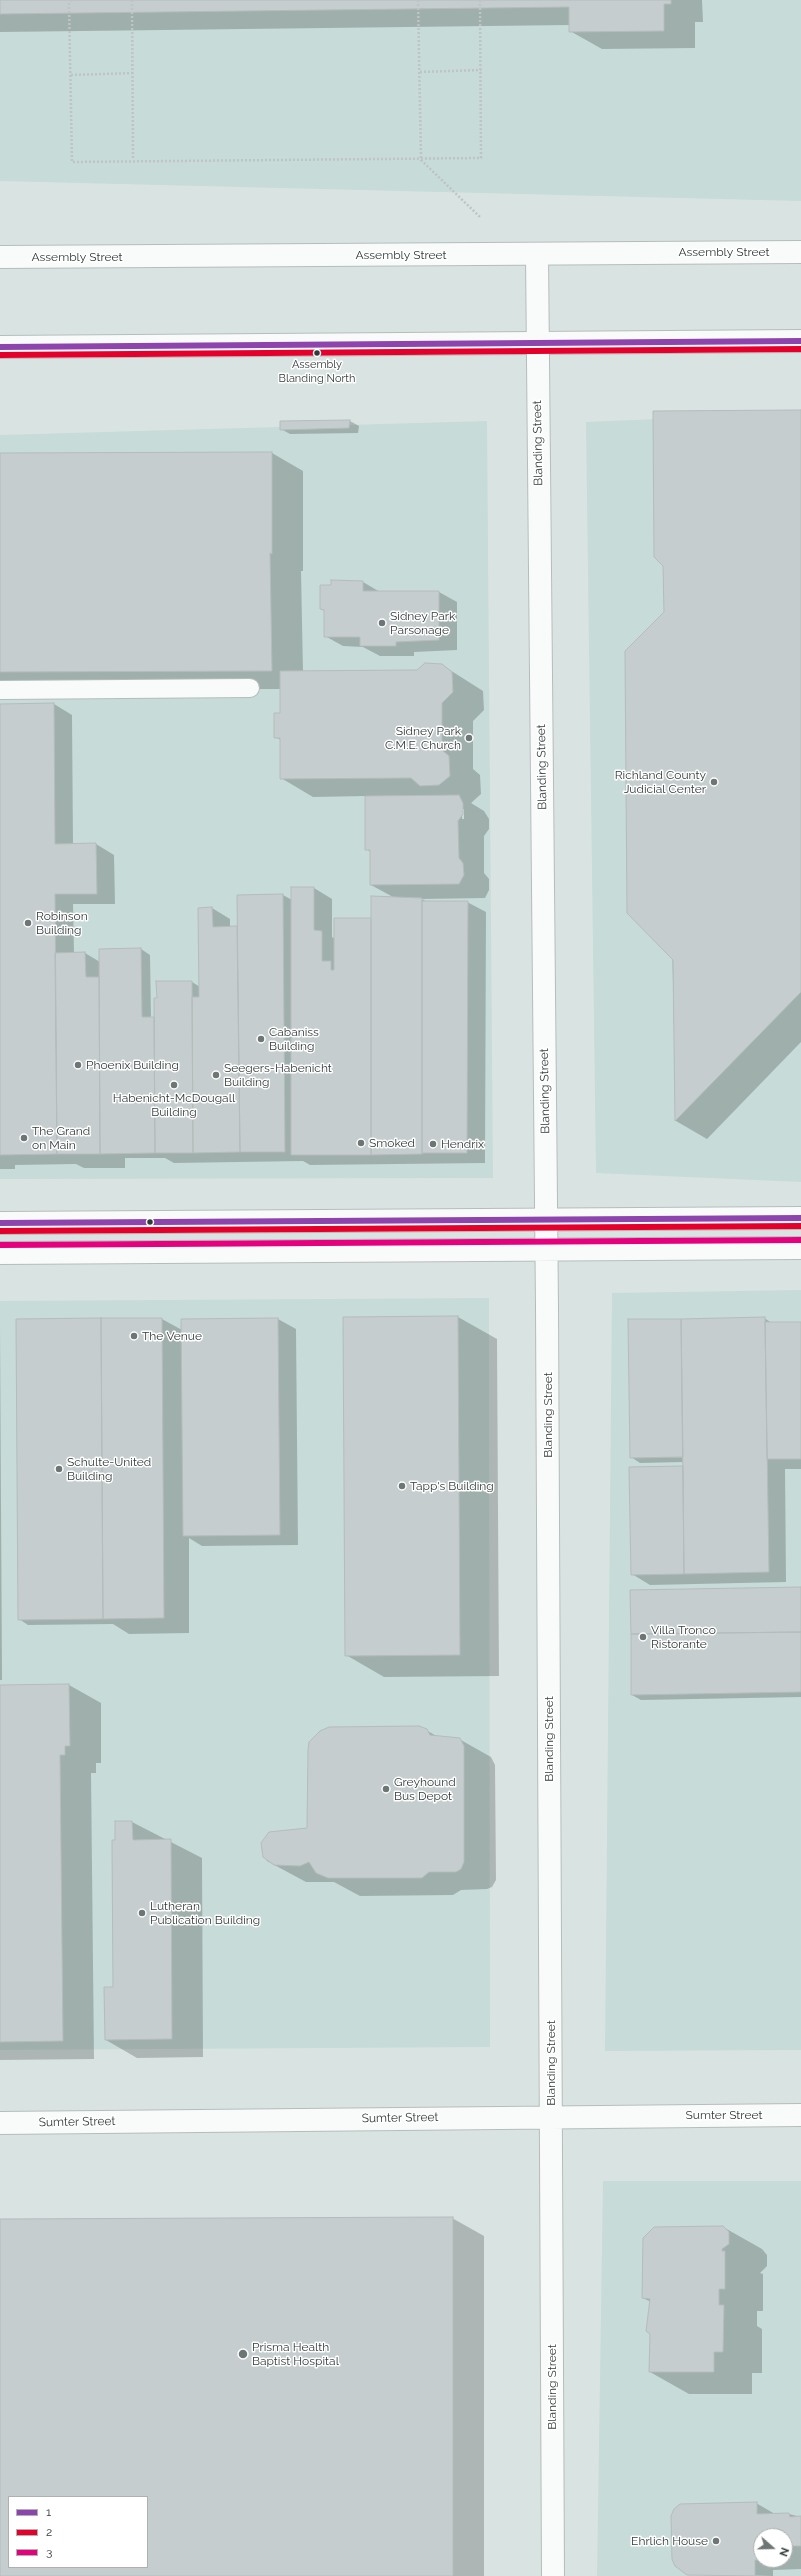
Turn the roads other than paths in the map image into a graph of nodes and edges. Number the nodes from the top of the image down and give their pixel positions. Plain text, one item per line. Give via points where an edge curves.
1 (801, 252) edge
2 (537, 254) junction
3 (0, 257) edge
4 (801, 341) edge
5 (537, 344) junction
6 (0, 347) edge
7 (250, 688) dead end
8 (0, 690) edge
9 (801, 1218) edge
10 (546, 1220) junction
11 (0, 1223) edge
12 (801, 1248) edge
13 (547, 1250) junction
14 (0, 1253) edge
15 (801, 2115) edge
16 (551, 2116) junction
17 (0, 2123) edge
18 (553, 2576) edge

1 - 2 main road, Assembly Street
2 - 3 main road, Assembly Street
2 - 5 main road, Blanding Street
4 - 5 main road
5 - 6 main road
5 - 10 main road, Blanding Street
7 - 8 lane
9 - 10 main road
10 - 11 main road
10 - 13 main road, Blanding Street
12 - 13 main road
13 - 14 main road
13 - 16 main road, Blanding Street
15 - 16 main road, Sumter Street
16 - 17 main road, Sumter Street
16 - 18 main road, Blanding Street

